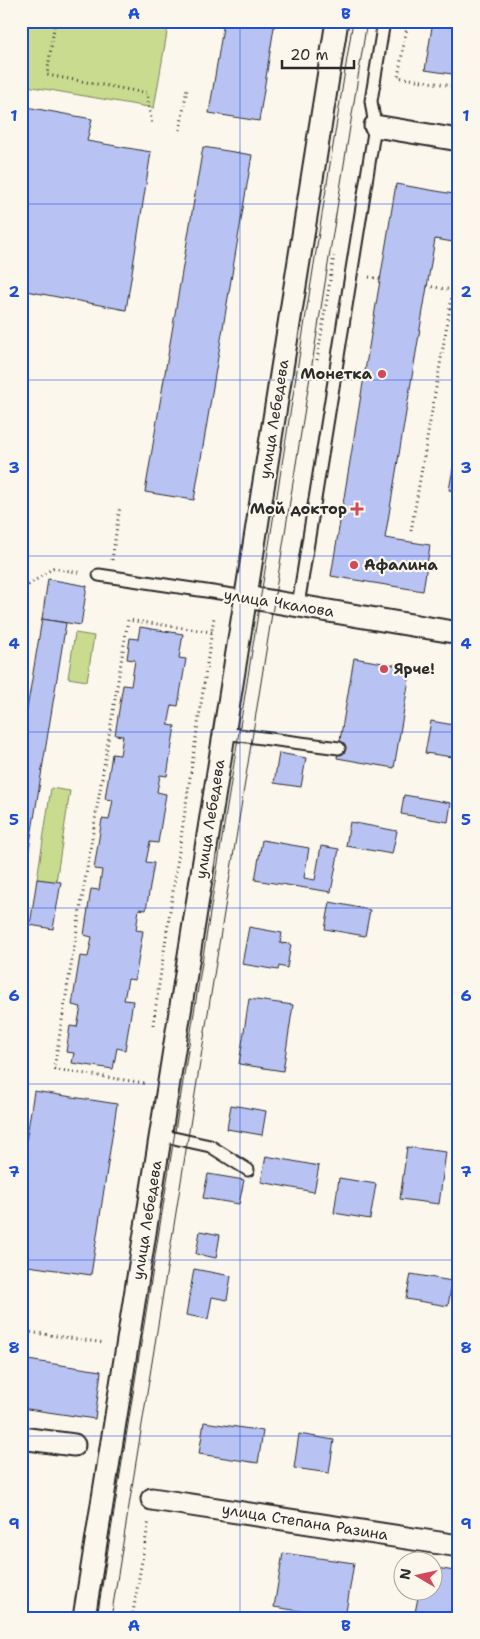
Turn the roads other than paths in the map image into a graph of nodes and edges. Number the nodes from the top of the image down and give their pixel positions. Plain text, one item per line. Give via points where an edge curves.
1 (337, 21) edge
2 (384, 21) edge
3 (375, 126) junction
4 (459, 140) edge
5 (99, 575) road end
6 (246, 597) junction
7 (298, 605) junction
8 (459, 633) edge
9 (224, 733) junction
10 (339, 748) dead end
11 (160, 1135) junction
12 (248, 1170) dead end
13 (21, 1438) edge
14 (74, 1445) dead end
15 (152, 1499) road end
16 (459, 1546) edge
17 (84, 1618) edge

1 - 6 street, улица Лебедева
2 - 3 lane via 371,101
3 - 4 street
3 - 7 lane
5 - 6 lane, улица Чкалова
6 - 7 street, улица Чкалова
6 - 9 street, улица Лебедева
7 - 8 street, улица Чкалова
9 - 10 lane
9 - 11 street, улица Лебедева
11 - 12 lane via 210,1146
11 - 17 street, улица Лебедева
13 - 14 street
15 - 16 street, улица Степана Разина

